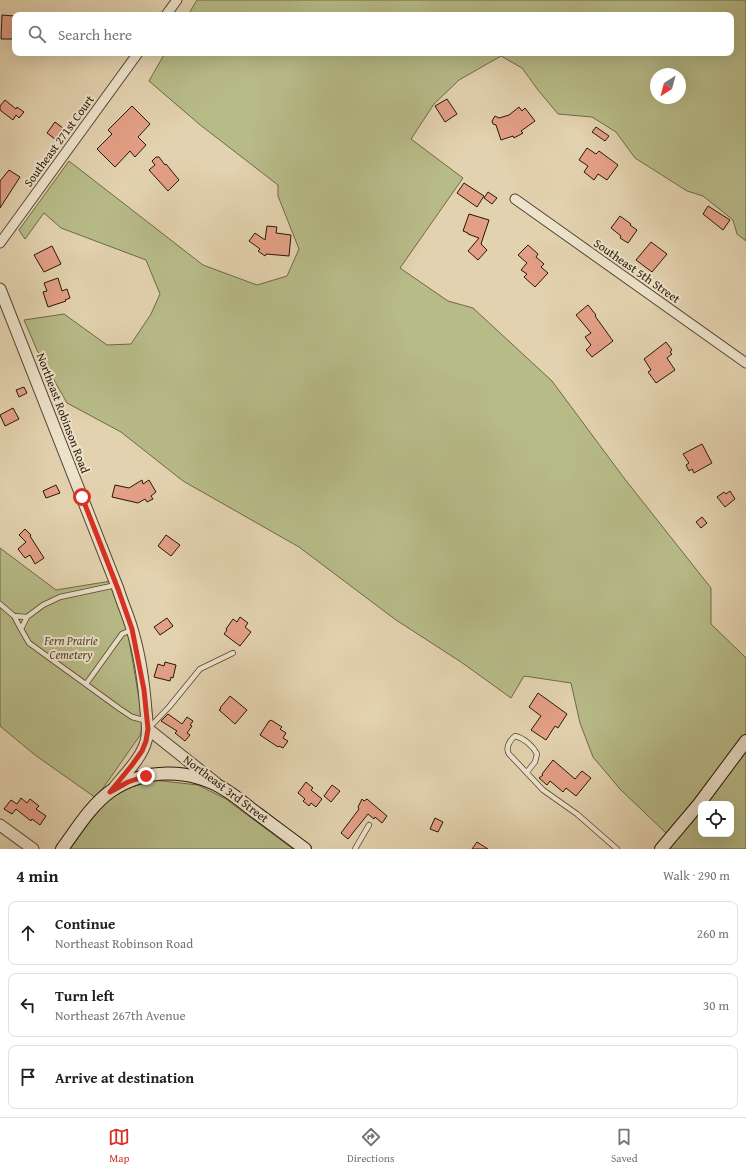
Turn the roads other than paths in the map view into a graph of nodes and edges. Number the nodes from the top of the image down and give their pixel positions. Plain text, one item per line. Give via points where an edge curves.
1 (177, 0) edge
2 (168, 12) edge
3 (136, 56) edge
4 (515, 199) dead end
5 (0, 243) edge
6 (0, 289) edge
7 (746, 363) edge
8 (116, 586) junction
9 (0, 604) edge
10 (14, 616) junction
11 (28, 617) junction
12 (21, 629) junction
13 (132, 629) junction
14 (234, 653) dead end
15 (86, 684) junction
16 (147, 725) junction
17 (746, 740) edge
18 (527, 772) junction
19 (197, 773) junction
20 (110, 792) junction
21 (0, 825) edge
22 (369, 825) dead end
23 (33, 849) edge
24 (62, 849) edge
25 (305, 849) edge
26 (355, 849) edge
27 (617, 849) edge
28 (661, 849) edge

1 - 2 street
3 - 5 street, Southeast 271st Court
4 - 7 street, Southeast 5th Street
6 - 8 street, Northeast Robinson Road
8 - 11 lane via 60,597 43,605
8 - 13 street, Northeast Robinson Road
9 - 10 lane
10 - 11 lane
10 - 12 lane
11 - 12 lane
12 - 15 lane via 29,644
13 - 15 lane via 122,634
13 - 16 street, Northeast Robinson Road via 144,690
14 - 16 lane via 200,669 169,707
15 - 16 lane
16 - 19 street, Northeast 3rd Street
16 - 20 street, Northeast Robinson Road via 146,741 142,751
17 - 28 main road via 699,804
18 - 18 lane via 507,751 515,736 522,738 537,754 535,762
18 - 27 lane via 543,790 577,814
19 - 20 main road, Northeast 3rd Street via 154,774 136,778
19 - 25 main road, Northeast 3rd Street via 223,788
20 - 24 main road, Northeast 3rd Street via 93,808
21 - 23 street
22 - 26 lane

